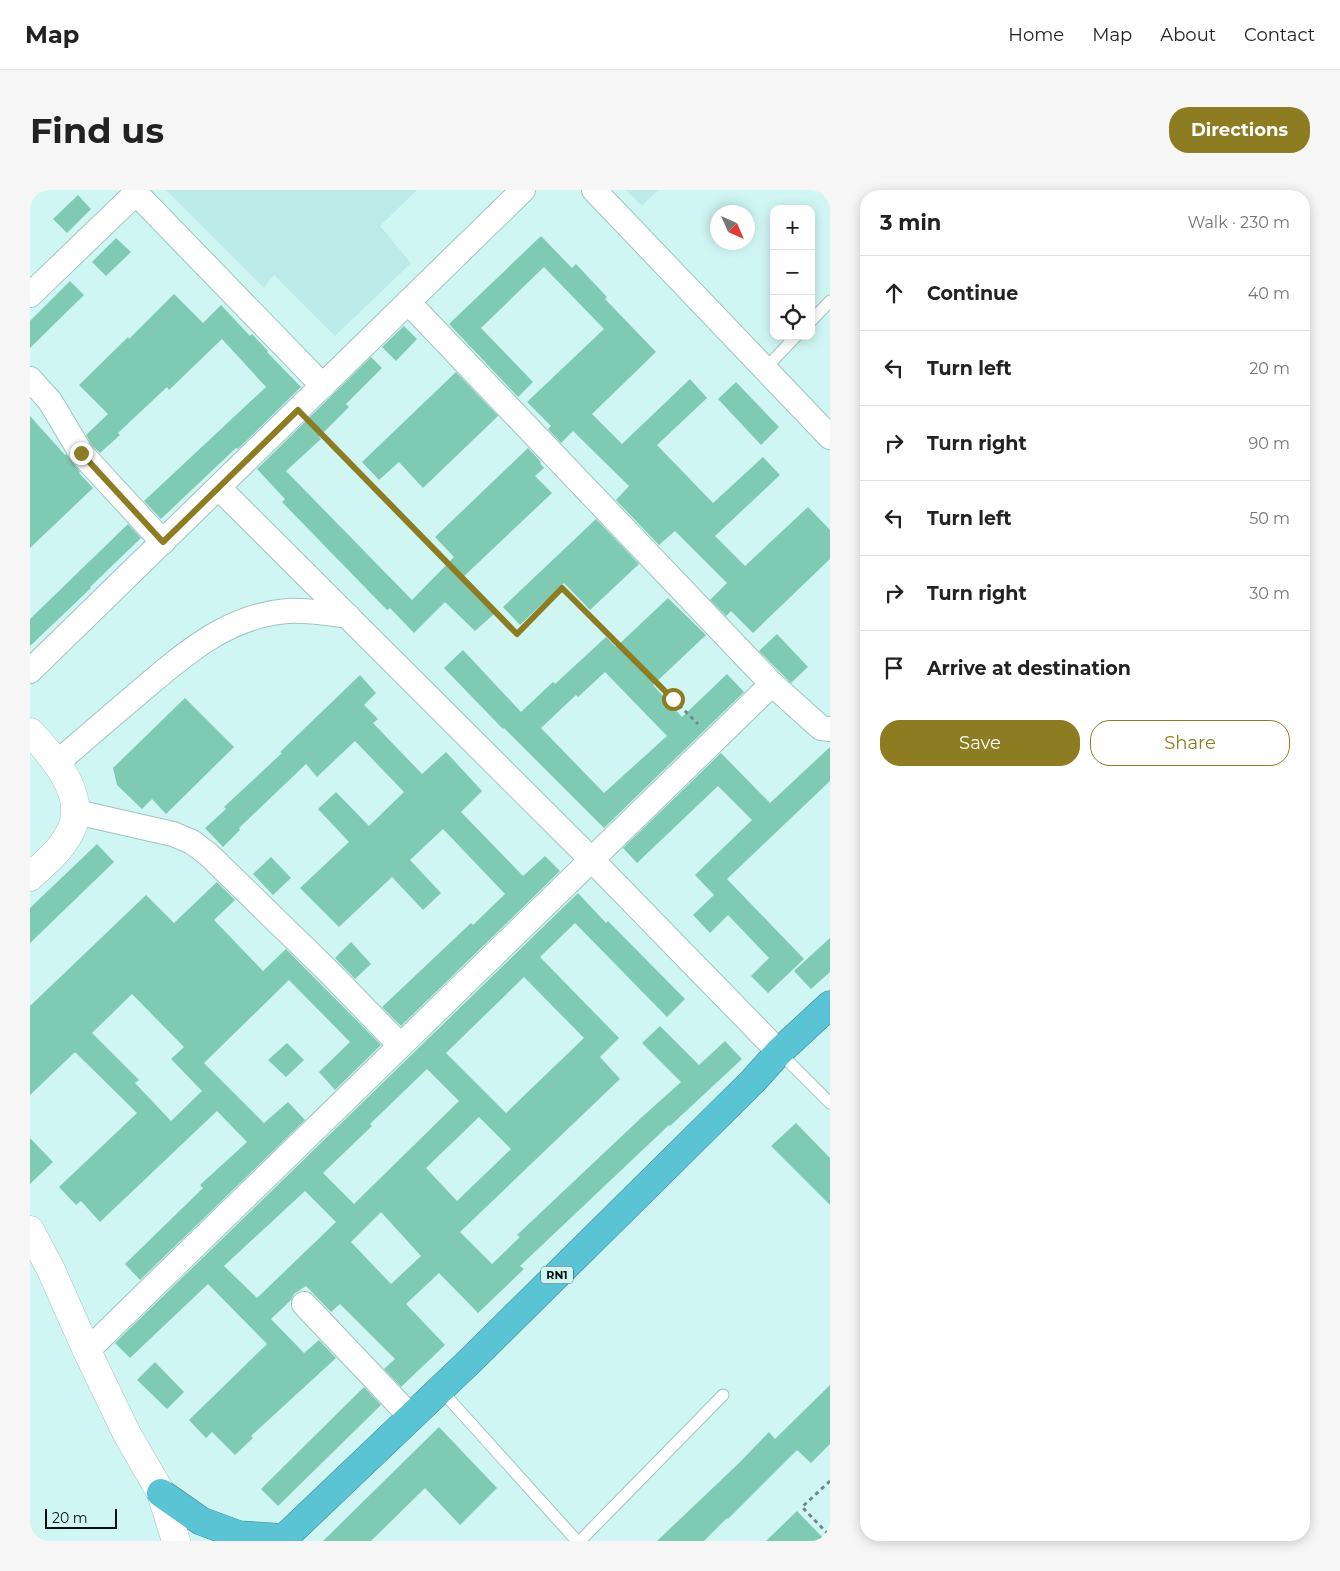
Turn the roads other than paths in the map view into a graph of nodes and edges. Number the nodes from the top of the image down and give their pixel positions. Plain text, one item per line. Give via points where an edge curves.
1 (523, 190) edge
2 (594, 190) edge
3 (134, 192) edge
4 (30, 295) edge
5 (830, 301) edge
6 (408, 302) junction
7 (815, 317) edge
8 (792, 340) edge
9 (765, 369) junction
10 (30, 379) edge
11 (323, 386) junction
12 (830, 437) edge
13 (219, 488) junction
14 (163, 542) junction
15 (348, 616) junction
16 (30, 671) edge
17 (772, 684) junction
18 (830, 729) edge
19 (30, 732) edge
20 (57, 763) junction
21 (76, 812) junction
22 (591, 860) junction
23 (30, 877) edge
24 (830, 1005) edge
25 (400, 1045) junction
26 (780, 1052) junction
27 (830, 1103) edge
28 (30, 1230) edge
29 (304, 1304) dead end
30 (87, 1351) junction
31 (440, 1389) junction
32 (723, 1395) dead end
33 (411, 1417) junction
34 (161, 1493) junction
35 (282, 1539) edge
36 (176, 1541) edge
37 (578, 1541) edge

1 - 6 street
2 - 9 street
3 - 4 street
3 - 11 street
5 - 7 lane
6 - 11 street
6 - 17 street
8 - 9 lane
9 - 12 street
10 - 14 street via 50,401 81,453
11 - 13 street
13 - 14 street
13 - 15 street
14 - 16 street
15 - 20 street via 286,611 254,618 215,634 183,655
15 - 22 street
17 - 18 street via 821,728
17 - 22 street
19 - 20 street
20 - 21 street via 71,787
21 - 23 street via 70,833
21 - 25 street via 173,834 192,842 329,972
22 - 25 street
22 - 26 street
24 - 26 highway, RN1
25 - 30 street
26 - 27 lane
26 - 31 highway, RN1
28 - 30 street
29 - 33 street
30 - 34 street via 127,1434
31 - 33 highway, RN1
31 - 37 lane
32 - 37 lane
33 - 35 highway, RN1
34 - 35 highway via 201,1521 239,1535
34 - 36 street

